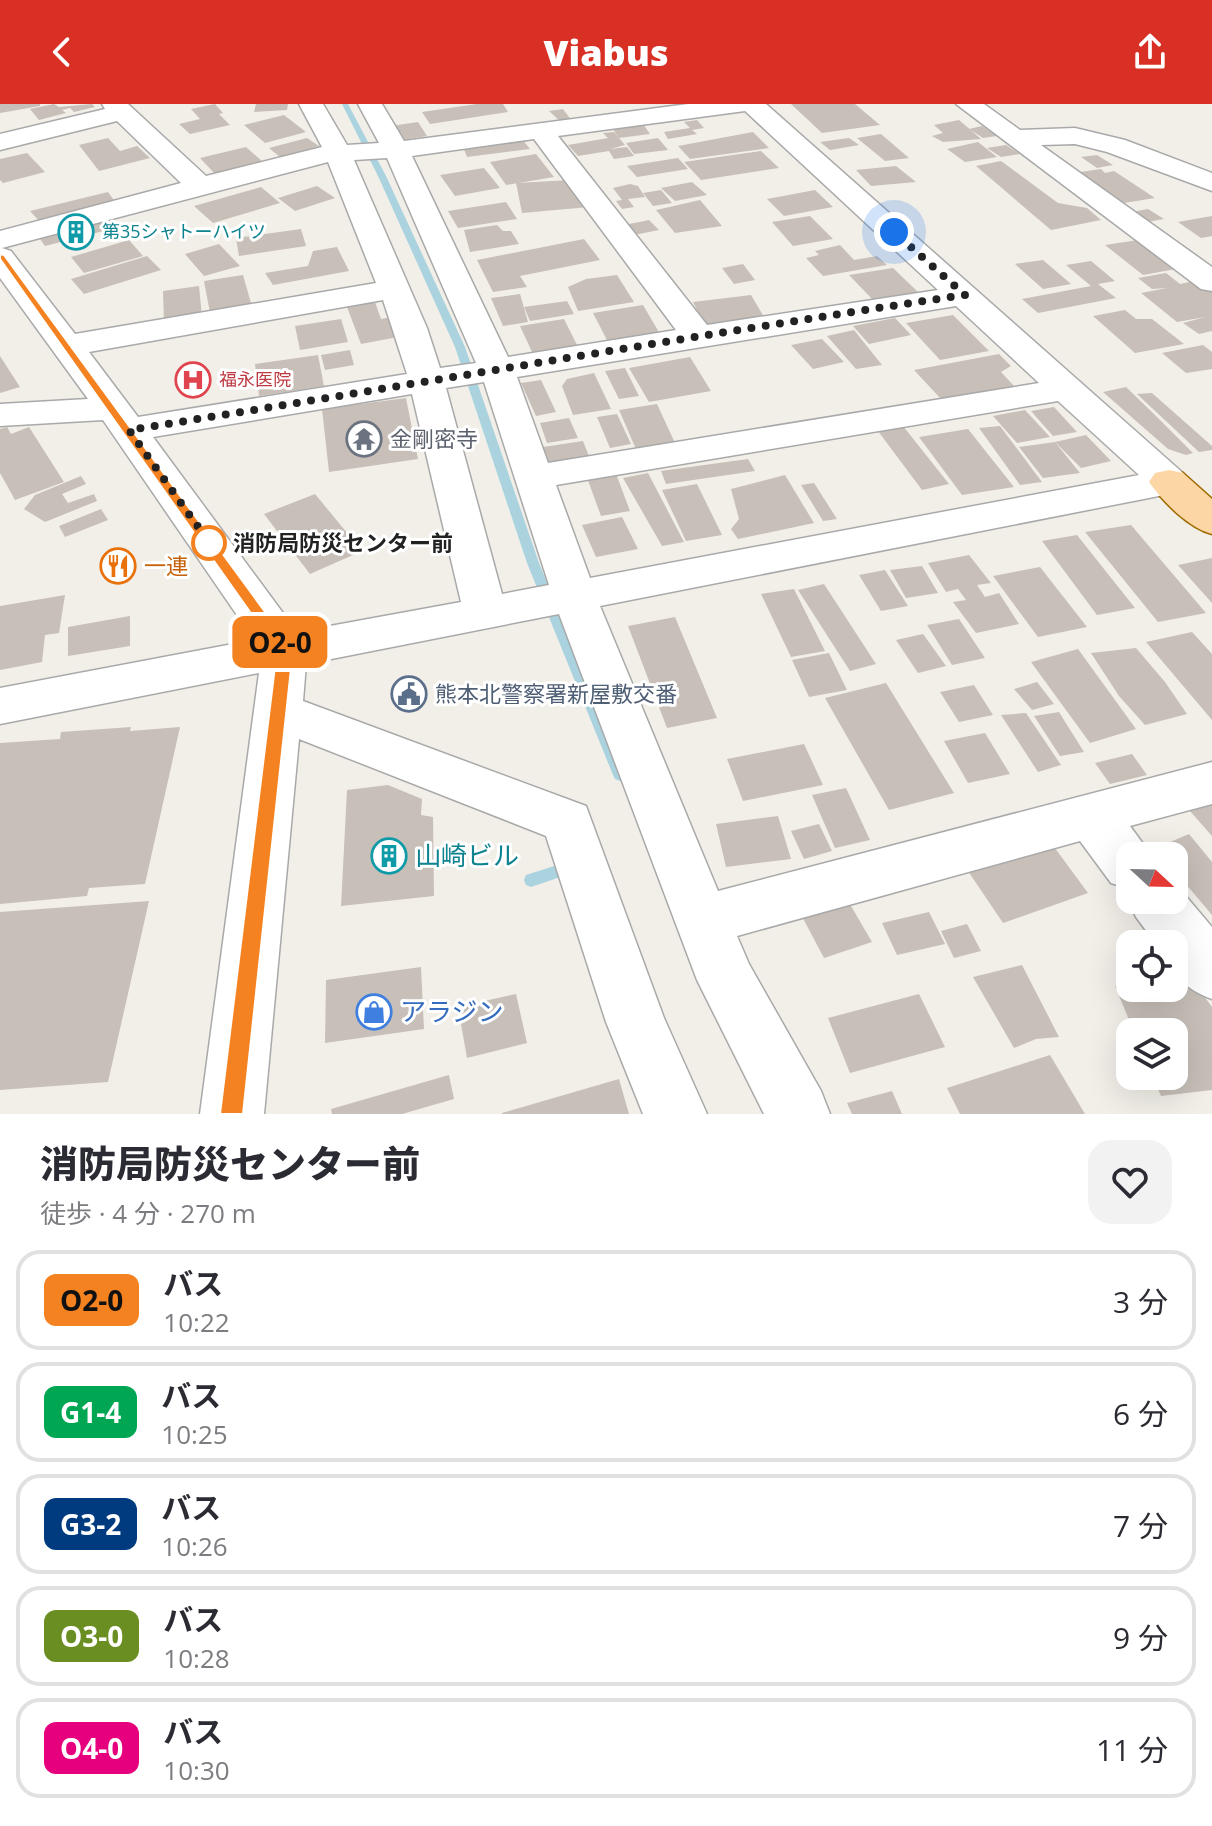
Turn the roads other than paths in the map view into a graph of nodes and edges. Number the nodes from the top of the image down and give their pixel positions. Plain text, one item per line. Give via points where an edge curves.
1 (311, 104) edge
2 (370, 104) edge
3 (744, 104) edge
4 (752, 104) edge
5 (968, 104) edge
6 (118, 108) edge
7 (541, 131) junction
8 (1015, 138) junction
9 (0, 142) edge
10 (391, 150) junction
11 (345, 153) junction
12 (1212, 183) edge
13 (200, 186) junction
14 (0, 240) edge
15 (0, 257) edge
16 (1212, 282) edge
17 (394, 289) junction
18 (965, 295) junction
19 (697, 335) junction
20 (66, 346) junction
21 (494, 372) junction
22 (438, 380) junction
23 (1067, 389) junction
24 (0, 415) edge
25 (120, 420) junction
26 (1212, 475) edge
27 (534, 477) junction
28 (1169, 482) junction
29 (1212, 521) edge
30 (574, 595) junction
31 (486, 615) junction
32 (285, 650) junction
33 (0, 706) edge
34 (278, 711) junction
35 (1212, 783) edge
36 (1091, 816) junction
37 (1116, 848) edge
38 (1167, 914) edge
39 (705, 920) junction
40 (1212, 972) edge
41 (232, 1114) edge
42 (675, 1114) edge
43 (798, 1114) edge

1 - 11 street
2 - 10 street
3 - 7 street
4 - 18 street
5 - 8 street
6 - 9 street
6 - 13 street
7 - 10 street
7 - 19 street
8 - 12 street via 1075,136
8 - 16 street
10 - 11 street
10 - 21 street
11 - 13 street via 316,155
11 - 17 street
13 - 14 street
15 - 20 street
17 - 20 street
17 - 22 street
18 - 19 street
18 - 23 street
19 - 21 street
20 - 25 street
21 - 22 street
21 - 27 street
22 - 25 street
22 - 31 street
23 - 27 street
23 - 28 street
24 - 25 street
25 - 32 street
26 - 28 main road
27 - 30 street
28 - 29 main road
28 - 30 street
30 - 31 street
30 - 39 street
31 - 32 street
32 - 33 street
32 - 34 street
34 - 41 street
34 - 42 street via 568,822 636,1022
35 - 36 street
36 - 37 street
36 - 39 street
38 - 40 street
39 - 43 street via 726,980

